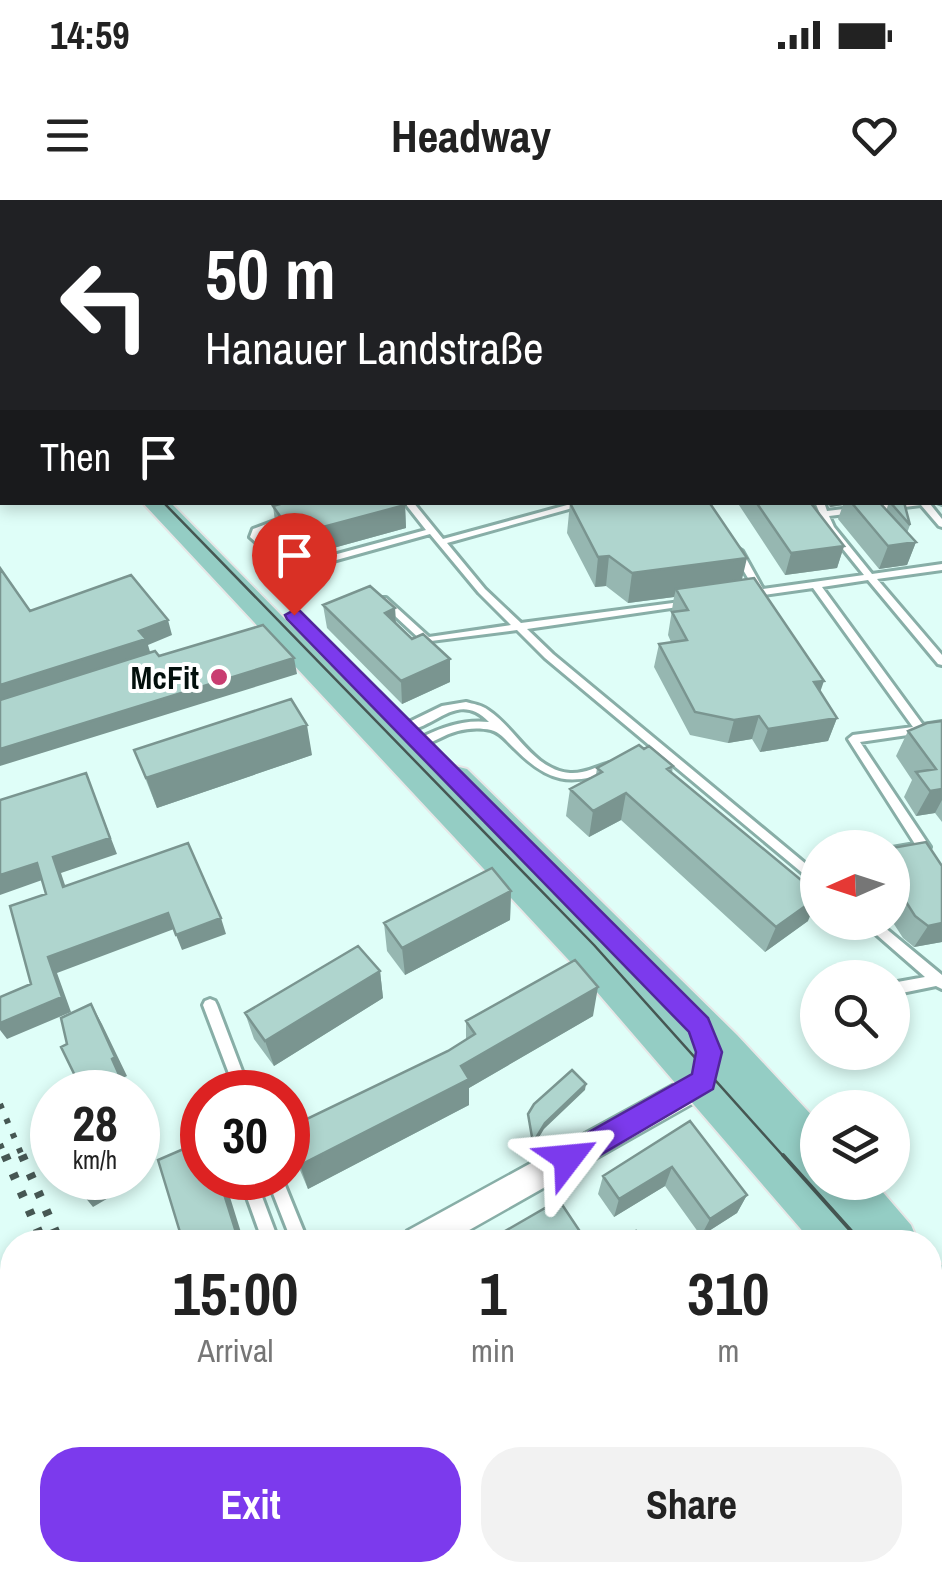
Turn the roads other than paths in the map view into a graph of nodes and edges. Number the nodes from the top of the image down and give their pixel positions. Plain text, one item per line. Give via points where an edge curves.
1 (158, 505) edge
2 (183, 505) edge
3 (410, 505) edge
4 (579, 505) edge
5 (821, 505) edge
6 (911, 505) edge
7 (868, 511) junction
8 (308, 514) edge
9 (826, 514) junction
10 (882, 526) edge
11 (432, 531) junction
12 (726, 534) edge
13 (441, 542) junction
14 (908, 556) edge
15 (942, 567) edge
16 (921, 570) junction
17 (870, 577) junction
18 (816, 585) junction
19 (761, 593) junction
20 (741, 596) edge
21 (702, 601) edge
22 (365, 602) edge
23 (519, 626) junction
24 (942, 662) edge
25 (942, 726) edge
26 (920, 730) junction
27 (506, 732) junction
28 (413, 736) junction
29 (653, 744) junction
30 (634, 754) edge
31 (620, 761) edge
32 (910, 849) edge
33 (800, 866) edge
34 (890, 940) edge
35 (940, 981) edge
36 (910, 986) edge
37 (210, 1005) dead end
38 (699, 1026) junction
39 (235, 1070) edge
40 (703, 1081) junction
41 (800, 1135) edge
42 (256, 1200) edge
43 (284, 1200) edge
44 (858, 1200) edge
45 (267, 1230) edge
46 (295, 1230) edge
47 (439, 1230) edge
48 (832, 1230) edge
49 (884, 1230) edge

1 - 40 main road
2 - 28 main road
3 - 11 lane
4 - 13 lane
5 - 9 lane
6 - 7 lane
7 - 9 lane
7 - 10 lane
8 - 11 lane via 263,526 255,538 283,561 304,566
9 - 17 lane
11 - 13 lane
12 - 19 lane
13 - 23 lane
14 - 16 lane
15 - 16 lane
16 - 17 lane
17 - 18 lane
17 - 24 lane
18 - 19 lane
18 - 26 lane
19 - 20 lane
21 - 23 lane
22 - 23 lane via 379,597 426,640
23 - 29 lane
25 - 26 lane
26 - 32 lane via 853,740 924,847
27 - 28 lane via 470,724
27 - 28 lane via 479,708 456,705
27 - 31 lane via 562,778 590,776
28 - 38 main road
29 - 30 lane
29 - 33 lane
34 - 35 lane
35 - 36 lane
37 - 39 lane
38 - 40 street via 709,1052
38 - 41 main road
40 - 47 street
40 - 48 main road
42 - 45 lane
43 - 46 lane
44 - 49 main road

